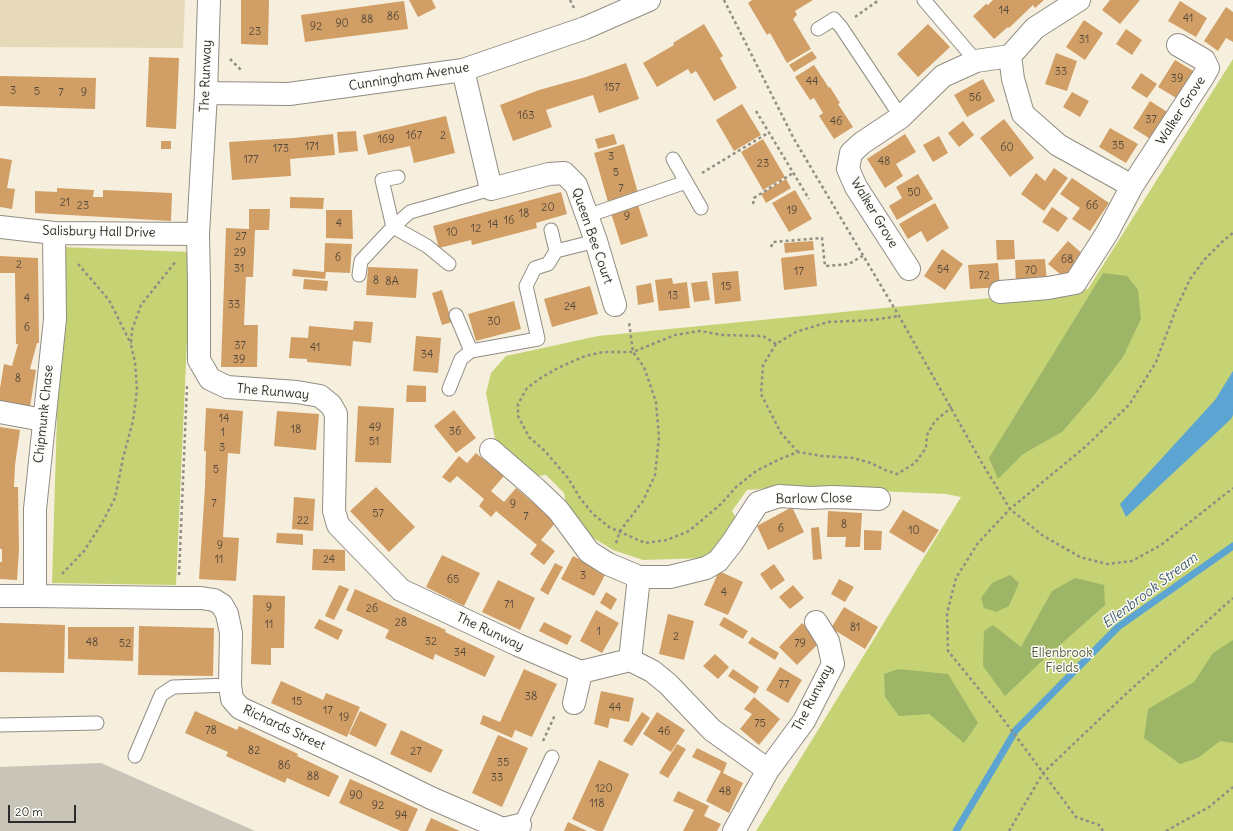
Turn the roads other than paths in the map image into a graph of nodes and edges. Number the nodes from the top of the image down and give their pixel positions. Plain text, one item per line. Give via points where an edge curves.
1 (209, 0) edge
2 (648, 0) edge
3 (924, 0) edge
4 (1078, 0) edge
5 (818, 30) dead end
6 (1178, 45) dead end
7 (1010, 56) junction
8 (976, 61) junction
9 (463, 70) junction
10 (206, 93) junction
11 (901, 117) junction
12 (673, 159) dead end
13 (398, 177) dead end
14 (686, 182) junction
15 (1132, 186) junction
16 (491, 189) junction
17 (701, 208) dead end
18 (587, 216) junction
19 (0, 226) edge
20 (393, 227) junction
21 (551, 230) dead end
22 (198, 234) junction
23 (54, 241) junction
24 (596, 241) junction
25 (556, 251) junction
26 (449, 264) dead end
27 (909, 269) dead end
28 (359, 275) dead end
29 (1000, 292) dead end
30 (615, 305) road end
31 (456, 315) dead end
32 (471, 350) junction
33 (449, 389) dead end
34 (0, 412) edge
35 (43, 420) junction
36 (491, 450) dead end
37 (879, 499) dead end
38 (640, 577) junction
39 (0, 596) edge
40 (35, 596) junction
41 (816, 622) dead end
42 (630, 660) junction
43 (581, 672) junction
44 (230, 685) junction
45 (574, 703) road end
46 (97, 723) dead end
47 (0, 725) edge
48 (135, 756) dead end
49 (552, 757) road end
50 (768, 770) junction
51 (521, 828) edge
52 (734, 831) edge

1 - 10 street, The Runway
2 - 9 street, Cunningham Avenue via 585,28
3 - 8 lane
4 - 7 street via 1035,28
5 - 11 lane via 834,19
6 - 15 street, Walker Grove via 1204,60 1208,68
7 - 8 street, Walker Grove
7 - 15 street via 1013,79 1023,114 1058,145
8 - 11 street, Walker Grove via 942,76
9 - 10 street, Cunningham Avenue via 289,94
9 - 16 street
10 - 22 street, The Runway
11 - 27 street, Walker Grove via 851,153 848,168 856,187
12 - 14 lane
13 - 20 lane via 382,180
14 - 17 lane
14 - 18 lane
15 - 29 street, Walker Grove via 1107,233 1075,283
16 - 18 street, Queen Bee Court via 549,174 564,174 576,185
16 - 20 lane via 410,212
18 - 24 street, Queen Bee Court
19 - 23 street, Salisbury Hall Drive
20 - 26 lane via 427,246
20 - 28 lane via 361,261
21 - 25 lane
22 - 23 street, Salisbury Hall Drive
22 - 43 street, The Runway via 199,360 210,380 227,387 320,396 331,405 336,414 334,511 338,525 401,590
23 - 35 street, Chipmunk Chase via 55,319
24 - 25 lane
24 - 30 street, Queen Bee Court
25 - 32 lane via 548,264 535,268 526,286 538,339
31 - 32 lane
32 - 33 lane via 461,359
34 - 35 street
35 - 40 street, Chipmunk Chase via 35,509
36 - 38 street, Barlow Close via 558,510 589,552 608,564
37 - 38 street, Barlow Close via 779,496 758,503 718,561 706,568 670,577
38 - 42 street
39 - 40 street, Richards Street
40 - 44 street, Richards Street via 214,600 222,605 227,614 231,633
41 - 50 street, The Runway via 828,641 833,664 804,721
42 - 43 street
42 - 50 street via 652,671 712,730
43 - 45 street
44 - 48 lane via 173,687 161,695
44 - 51 street, Richards Street via 232,699 240,708 431,798 504,829
46 - 47 lane
49 - 51 lane
50 - 52 street, The Runway

